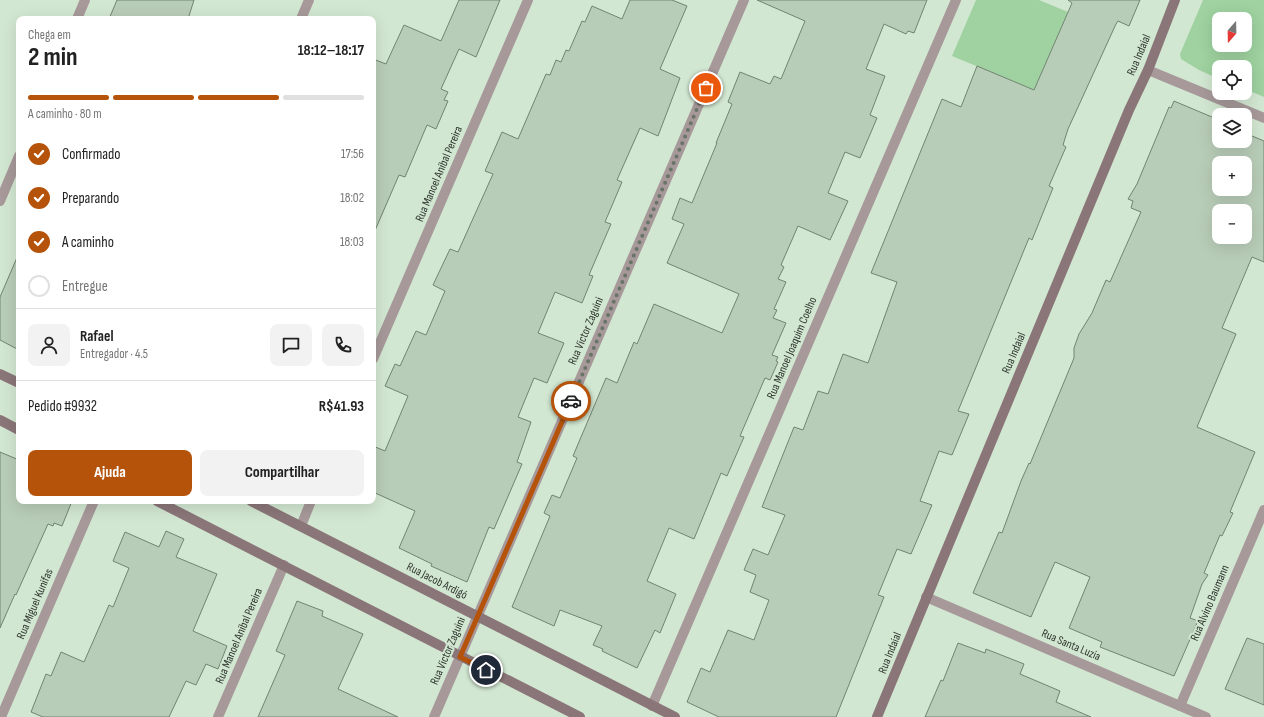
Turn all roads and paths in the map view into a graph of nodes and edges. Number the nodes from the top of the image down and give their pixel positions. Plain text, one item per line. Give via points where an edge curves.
1 (85, 0) edge
2 (309, 0) edge
3 (528, 0) edge
4 (744, 0) edge
5 (956, 0) edge
6 (1175, 0) edge
7 (78, 16) edge
8 (302, 16) edge
9 (1148, 70) junction
10 (1264, 118) edge
11 (16, 163) edge
12 (0, 201) edge
13 (376, 352) edge
14 (0, 374) edge
15 (16, 382) edge
16 (0, 420) edge
17 (16, 428) edge
18 (93, 504) edge
19 (163, 504) edge
20 (257, 504) edge
21 (311, 504) edge
22 (1264, 510) edge
23 (300, 526) junction
24 (284, 565) junction
25 (926, 598) junction
26 (478, 616) junction
27 (460, 657) junction
28 (652, 706) junction
29 (1180, 706) junction
30 (0, 717) edge
31 (218, 717) edge
32 (434, 717) edge
33 (580, 717) edge
34 (675, 717) edge
35 (877, 717) edge
36 (1206, 717) edge

1 - 7 street
2 - 8 street
3 - 13 street, Rua Manoel Aníbal Pereira
4 - 26 street, Rua Victor Zaguini
5 - 28 street, Rua Manoel Joaquim Coelho
6 - 9 main road, Rua Indaial
9 - 10 street
9 - 25 main road, Rua Indaial via 1129,110
11 - 12 street
14 - 15 main road
16 - 17 main road
18 - 30 street, Rua Miguel Kunifas
19 - 24 main road
20 - 23 main road, Rua Jacob Ardigó
21 - 23 street
22 - 29 street, Rua Alvino Baumann
23 - 26 main road, Rua Jacob Ardigó
24 - 27 main road
24 - 31 street, Rua Manoel Aníbal Pereira
25 - 29 street, Rua Santa Luzia
25 - 35 main road, Rua Indaial
26 - 27 street, Rua Victor Zaguini
26 - 28 main road, Rua Jacob Ardigó
27 - 32 street, Rua Victor Zaguini
27 - 33 main road
28 - 34 main road, Rua Jacob Ardigó
29 - 36 street, Rua Santa Luzia

